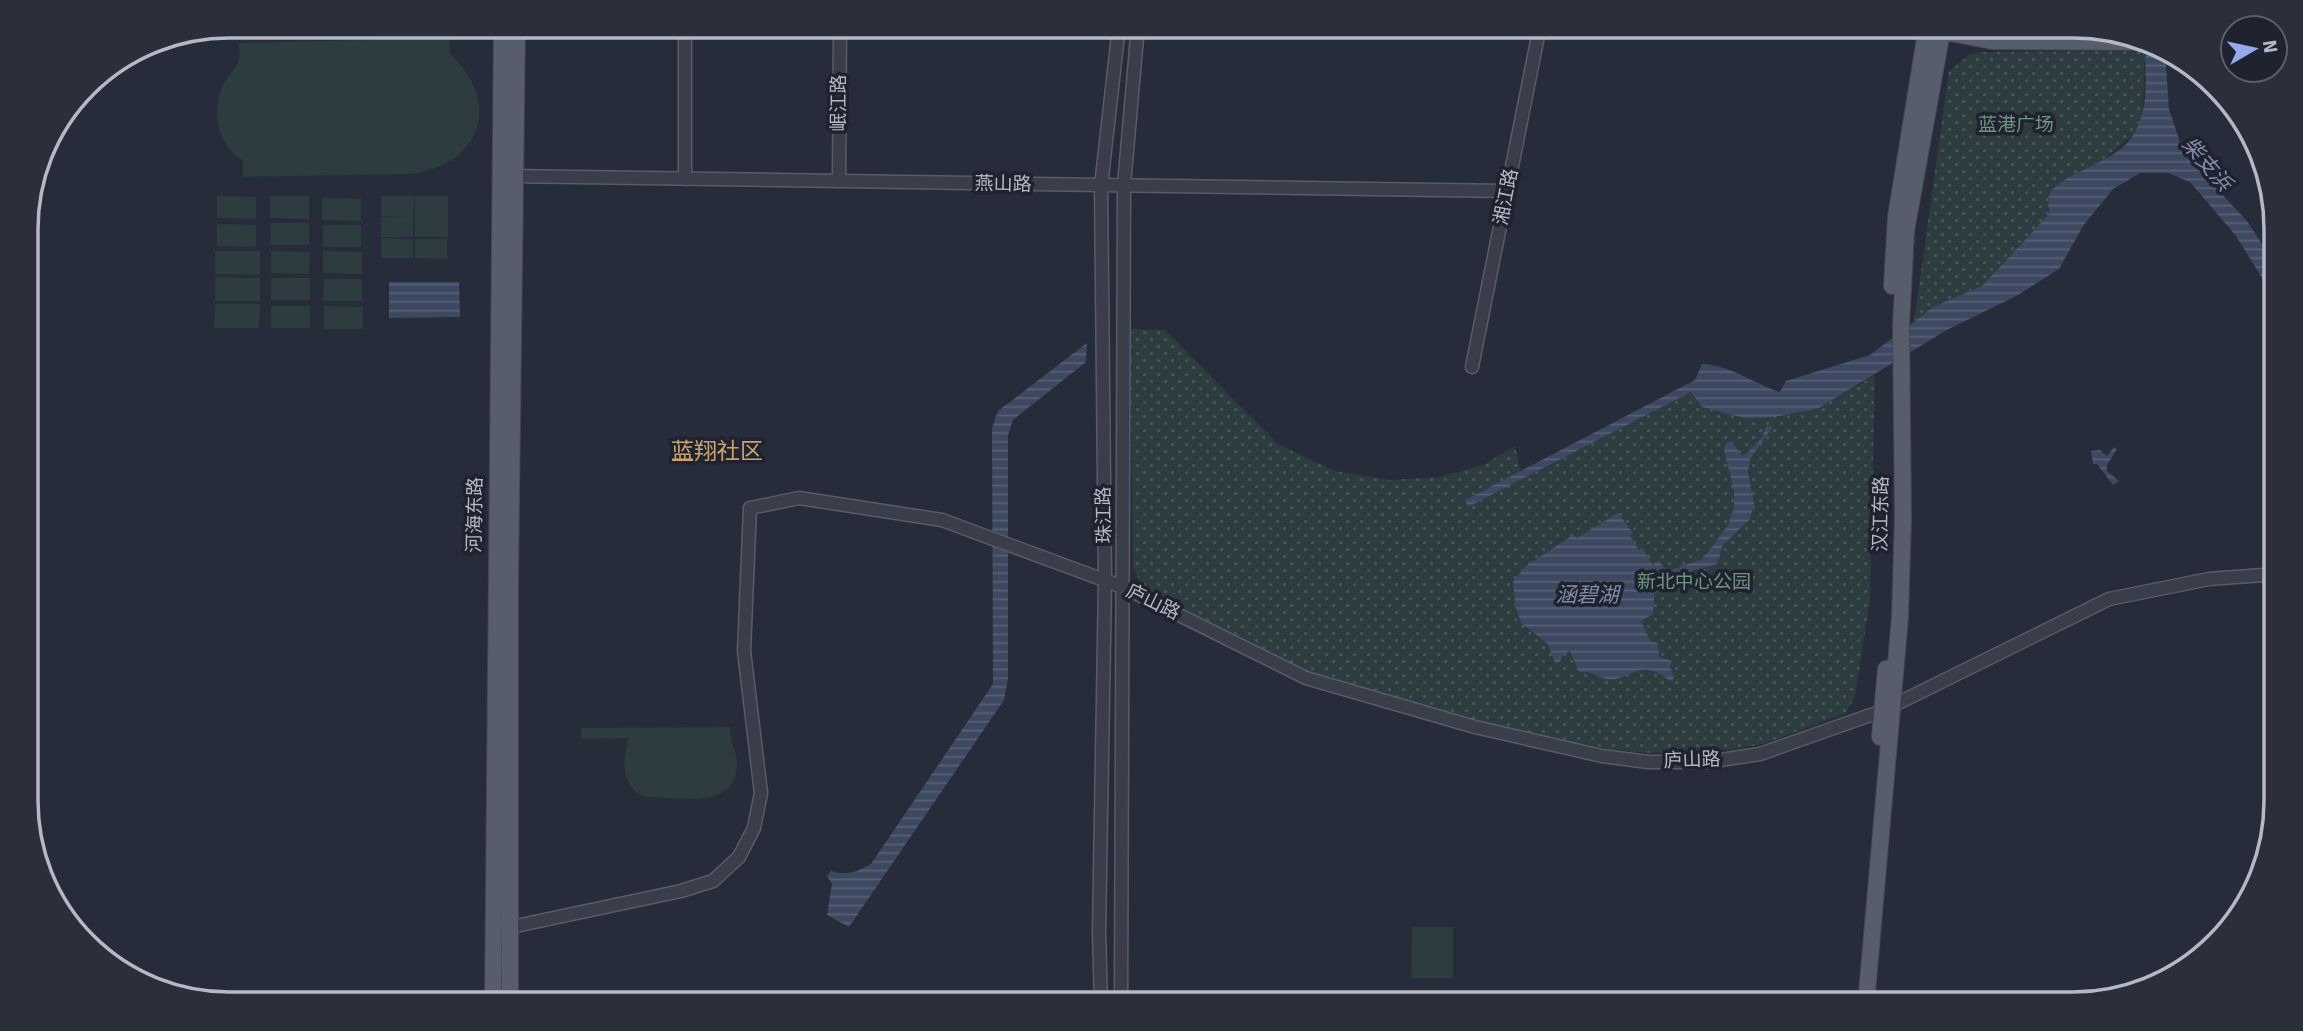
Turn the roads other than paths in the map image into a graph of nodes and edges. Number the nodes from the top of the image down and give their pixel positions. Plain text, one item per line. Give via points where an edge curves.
1 (502, 38) edge
2 (516, 38) edge
3 (685, 38) edge
4 (839, 38) edge
5 (1118, 38) edge
6 (1137, 38) edge
7 (1539, 38) edge
8 (1929, 38) edge
9 (1978, 38) edge
10 (2110, 42) edge
11 (508, 176) junction
12 (685, 179) junction
13 (839, 181) junction
14 (1101, 186) junction
15 (1124, 186) junction
16 (1507, 191) junction
17 (1472, 367) dead end
18 (2264, 575) edge
19 (1105, 580) junction
20 (1123, 587) junction
21 (1888, 708) junction
22 (511, 927) junction
23 (493, 992) edge
24 (510, 992) edge
25 (1101, 992) edge
26 (1121, 992) edge
27 (1857, 992) edge
28 (1867, 992) edge

1 - 11 main road, 河海东路
2 - 11 main road, 河海东路
3 - 12 street
4 - 13 street, 岷江路
5 - 14 street, 珠江路
6 - 15 street, 珠江路
7 - 16 street, 湘江路
8 - 21 main road, 汉江东路 via 1896,217 1894,562
9 - 10 main road
11 - 12 street, 燕山路
11 - 22 main road, 河海东路
11 - 23 main road, 河海东路
12 - 13 street, 燕山路
13 - 14 street, 燕山路
14 - 15 street, 燕山路
14 - 19 street, 珠江路
15 - 16 street, 燕山路
15 - 20 street, 珠江路
16 - 17 street, 湘江路
18 - 21 street, 庐山路 via 2209,579 2109,599
19 - 20 street, 庐山路
19 - 22 street, 庐山路 via 942,520 799,498 750,508 744,651 761,793 754,828 739,857 713,880 681,891
19 - 25 street, 珠江路
20 - 21 street, 庐山路 via 1306,678 1411,710 1602,756 1707,762 1760,754
20 - 26 street, 珠江路
21 - 27 main road, 汉江东路
21 - 28 main road, 汉江东路
22 - 24 main road, 河海东路

